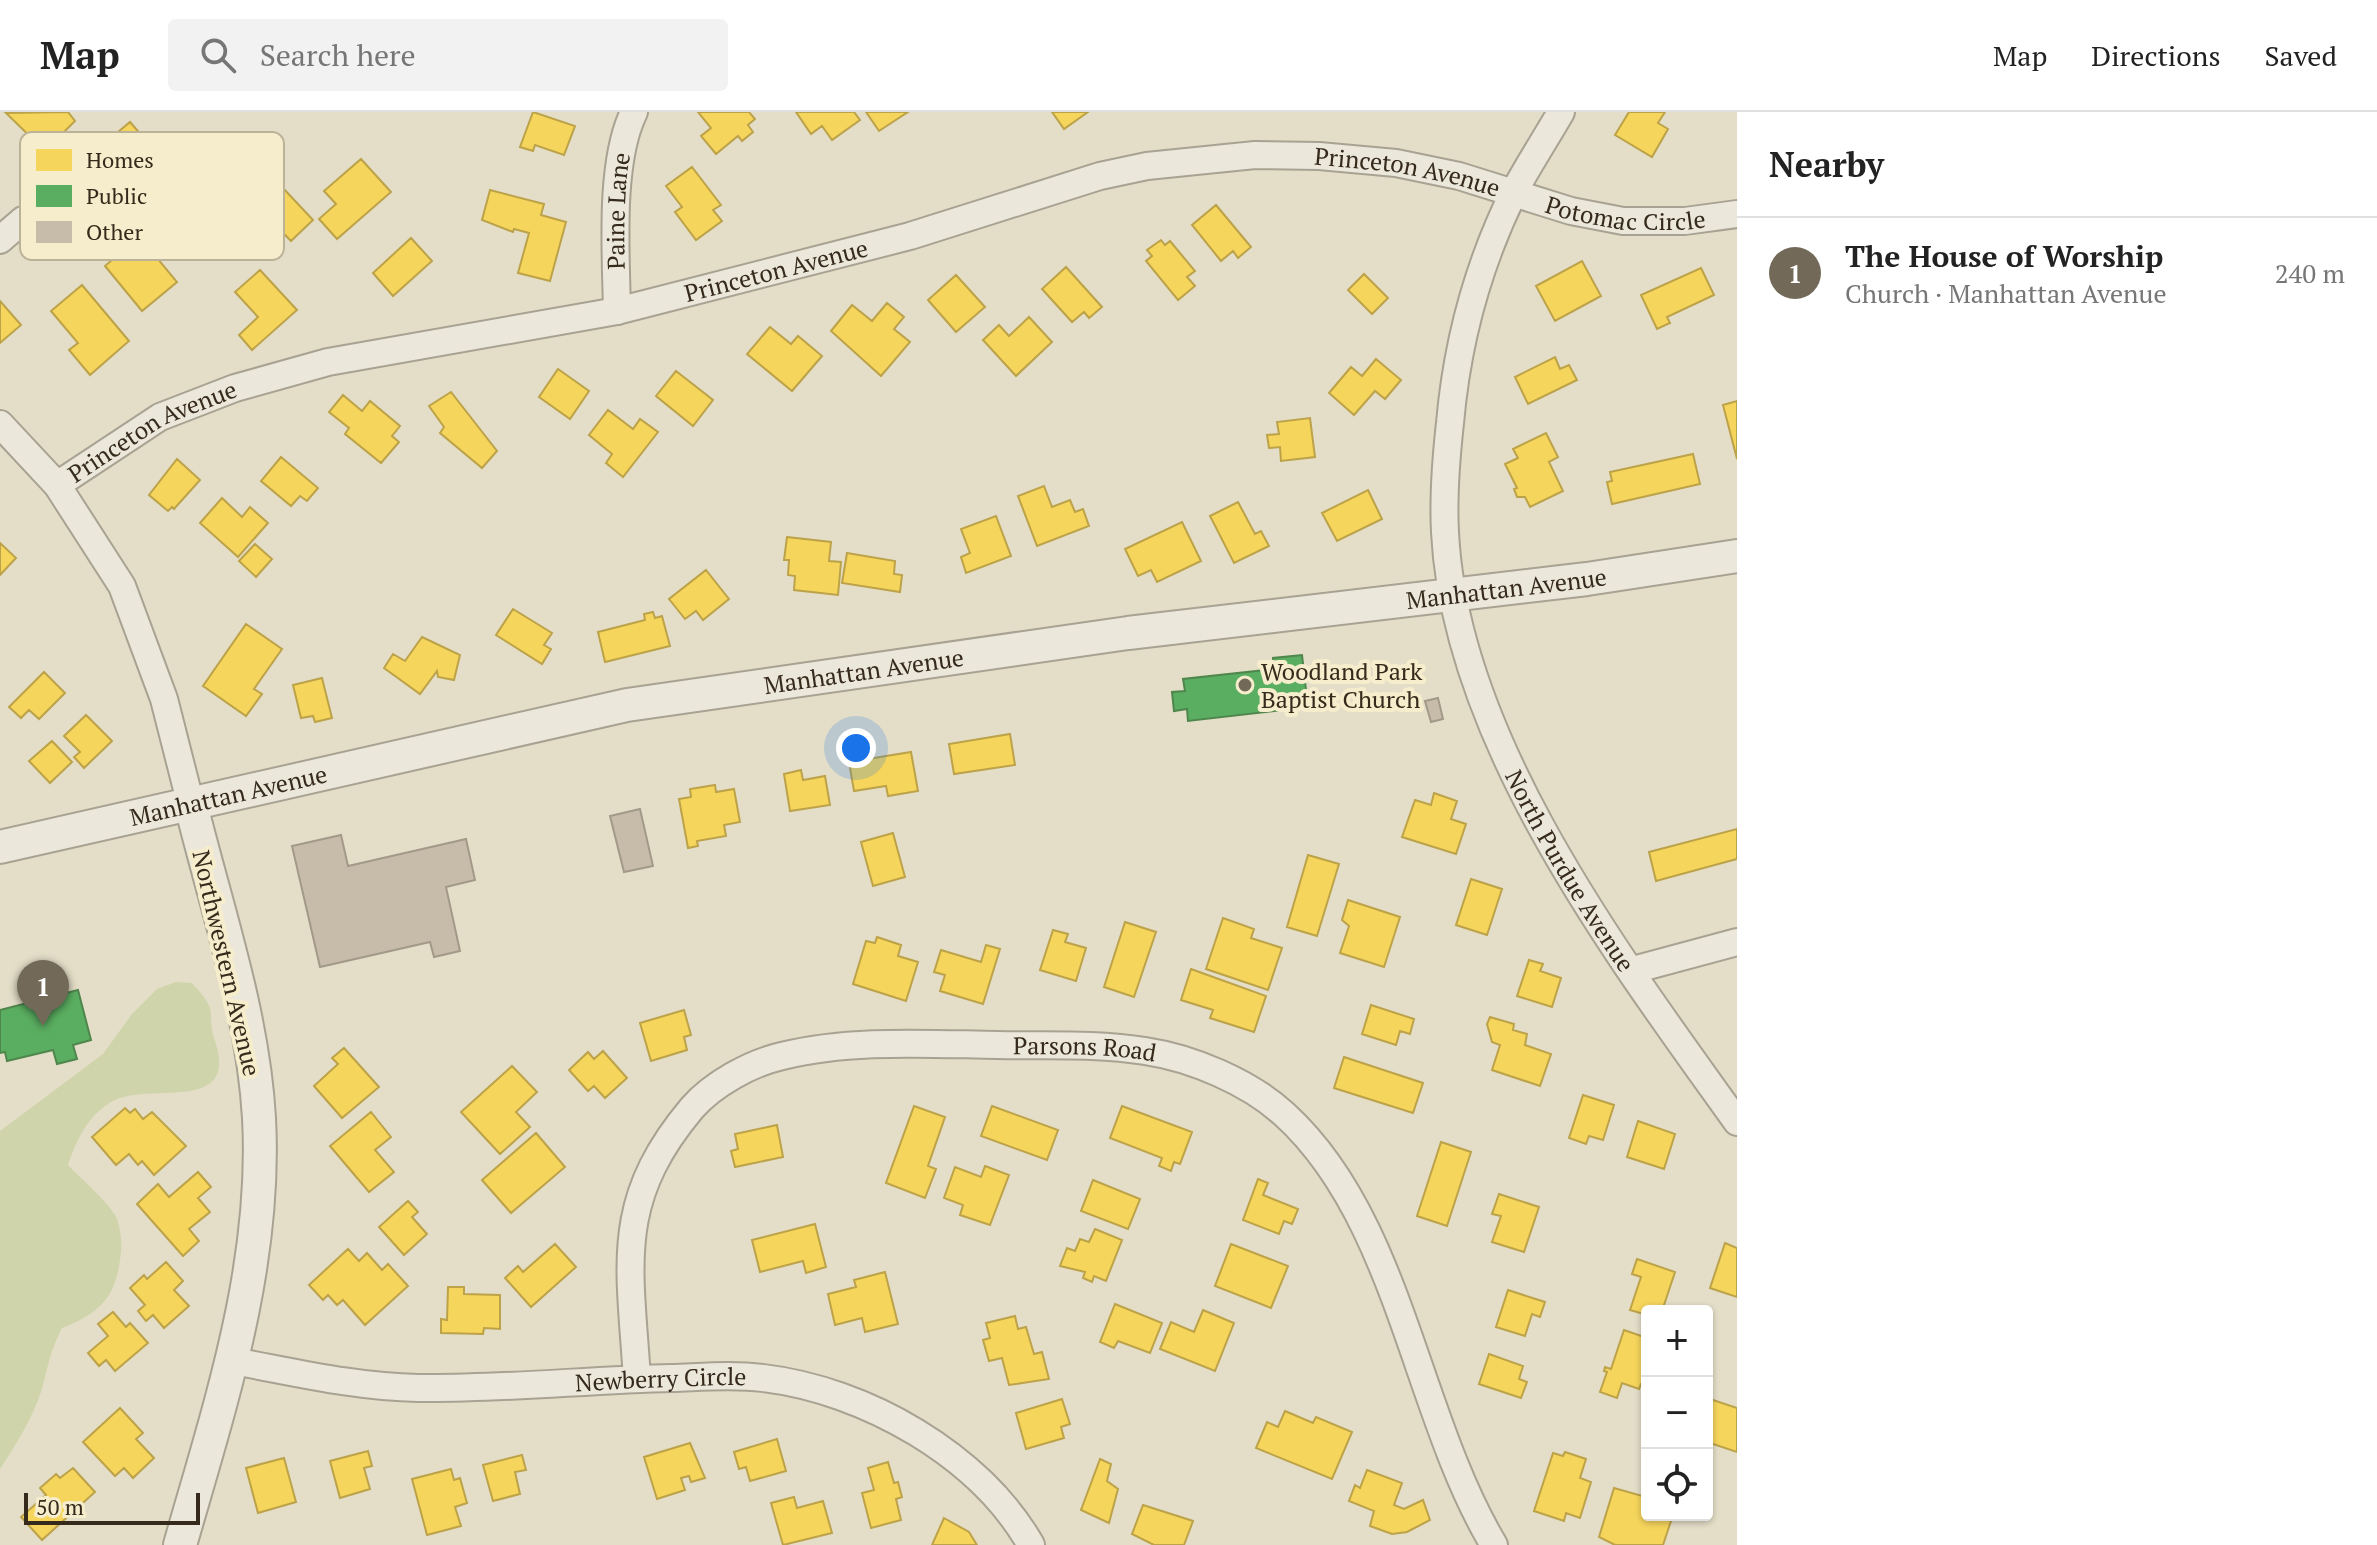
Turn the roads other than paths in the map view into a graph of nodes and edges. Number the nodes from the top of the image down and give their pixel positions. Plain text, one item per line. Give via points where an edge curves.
1 (634, 112) edge
2 (1561, 112) edge
3 (1514, 192) junction
4 (1737, 214) edge
5 (20, 223) edge
6 (0, 240) edge
7 (617, 311) junction
8 (0, 424) edge
9 (57, 485) junction
10 (1737, 556) edge
11 (1453, 595) junction
12 (191, 805) junction
13 (0, 847) edge
14 (1737, 942) edge
15 (1633, 970) junction
16 (1737, 1122) edge
17 (233, 1361) junction
18 (637, 1379) junction
19 (180, 1545) edge
20 (1031, 1545) edge
21 (1494, 1545) edge

1 - 7 street, Paine Lane via 615,209
2 - 3 street, North Purdue Avenue
3 - 4 street, Potomac Circle via 1623,221
3 - 7 street, Princeton Avenue via 1396,163 1255,155 1173,162 1100,176 910,236
3 - 11 street, North Purdue Avenue via 1478,283 1454,382 1445,471
5 - 6 street
7 - 9 street, Princeton Avenue via 328,362 235,388 160,417
8 - 9 street, Northwestern Avenue
9 - 12 street, Northwestern Avenue via 122,586 164,699
10 - 11 street, Manhattan Avenue
11 - 12 street, Manhattan Avenue via 1128,633 627,705
11 - 15 street, North Purdue Avenue via 1495,734 1565,869
12 - 13 street, Manhattan Avenue
12 - 17 street, Northwestern Avenue via 249,1039 259,1118 257,1243
14 - 15 street
15 - 16 street, North Purdue Avenue
17 - 18 street, Newberry Circle via 355,1383 417,1388
17 - 19 street, Northwestern Avenue
18 - 20 street, Newberry Circle via 763,1378 897,1420 965,1466 1020,1525
18 - 21 street, Parsons Road via 629,1253 639,1192 694,1105 744,1069 781,1056 838,1047 934,1044 1146,1051 1191,1063 1269,1102 1331,1166 1368,1234 1464,1483

